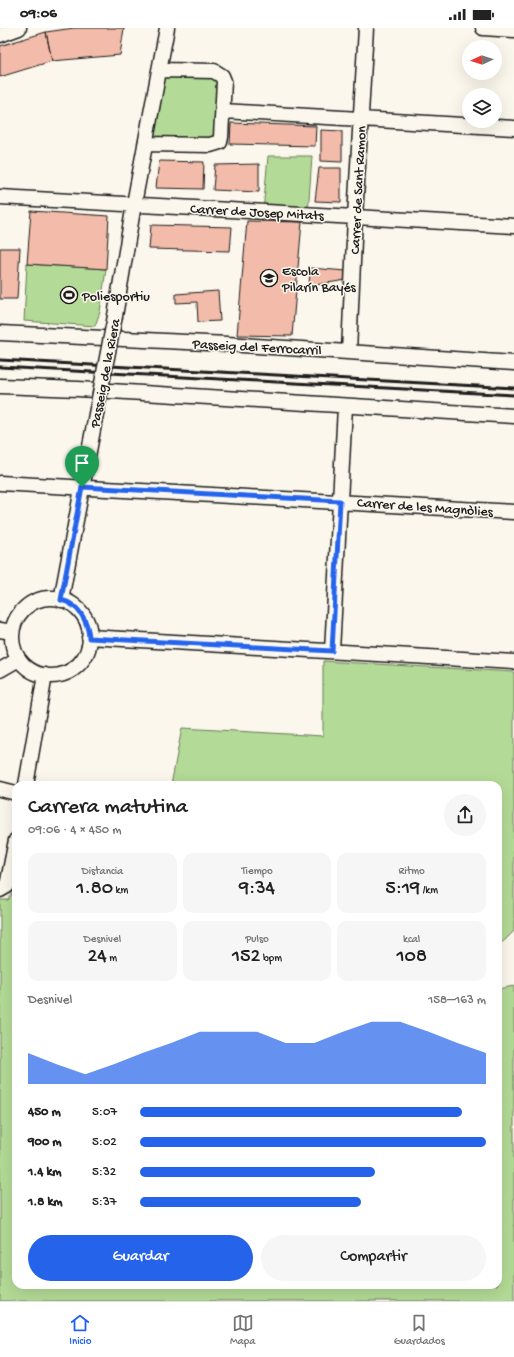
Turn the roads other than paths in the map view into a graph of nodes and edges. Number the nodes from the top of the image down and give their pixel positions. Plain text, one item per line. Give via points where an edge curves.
1 (20, 28) edge
2 (167, 28) edge
3 (366, 28) edge
4 (483, 28) edge
5 (514, 30) edge
6 (0, 35) edge
7 (159, 70) junction
8 (223, 111) junction
9 (360, 119) junction
10 (514, 128) edge
11 (145, 144) junction
12 (0, 197) edge
13 (134, 204) junction
14 (355, 217) junction
15 (514, 226) edge
16 (0, 333) edge
17 (349, 352) junction
18 (514, 363) edge
19 (0, 386) edge
20 (345, 406) junction
21 (514, 416) edge
22 (0, 483) edge
23 (82, 487) junction
24 (340, 501) junction
25 (514, 512) edge
26 (61, 600) junction
27 (6, 631) edge
28 (89, 638) junction
29 (332, 651) junction
30 (19, 659) junction
31 (514, 662) edge
32 (0, 670) edge
33 (45, 675) junction
34 (27, 781) edge
35 (0, 789) edge
36 (12, 792) edge
37 (12, 856) edge
38 (4, 888) edge

1 - 6 street
2 - 7 street, Passeig de la Riera
3 - 9 street, Carrer de Sant Ramon
4 - 5 street
7 - 8 street via 218,72 224,81
7 - 11 street, Passeig de la Riera
8 - 9 street
8 - 11 street via 220,142 216,144
9 - 10 street
9 - 14 street, Carrer de Sant Ramon
11 - 13 street, Passeig de la Riera
12 - 13 street, Carrer de Josep Mitats
13 - 14 street, Carrer de Josep Mitats
13 - 23 street, Passeig de la Riera, bridge
14 - 15 street, Carrer de Josep Mitats
14 - 17 street, Carrer de Sant Ramon
16 - 17 street, Passeig del Ferrocarril
17 - 18 street, Passeig del Ferrocarril
19 - 20 street
20 - 21 street
20 - 24 street
22 - 23 street, Carrer de les Magnòlies
23 - 24 street, Carrer de les Magnòlies
23 - 26 street, Passeig de la Riera
24 - 25 street, Carrer de les Magnòlies
24 - 29 street
26 - 27 street via 44,598 26,606
26 - 28 street via 77,608 84,617 89,629
27 - 30 street
28 - 29 street
28 - 33 street via 86,653 71,670 60,675
29 - 31 street
30 - 32 street
30 - 33 street via 28,669
33 - 34 street
35 - 36 street
37 - 38 street

